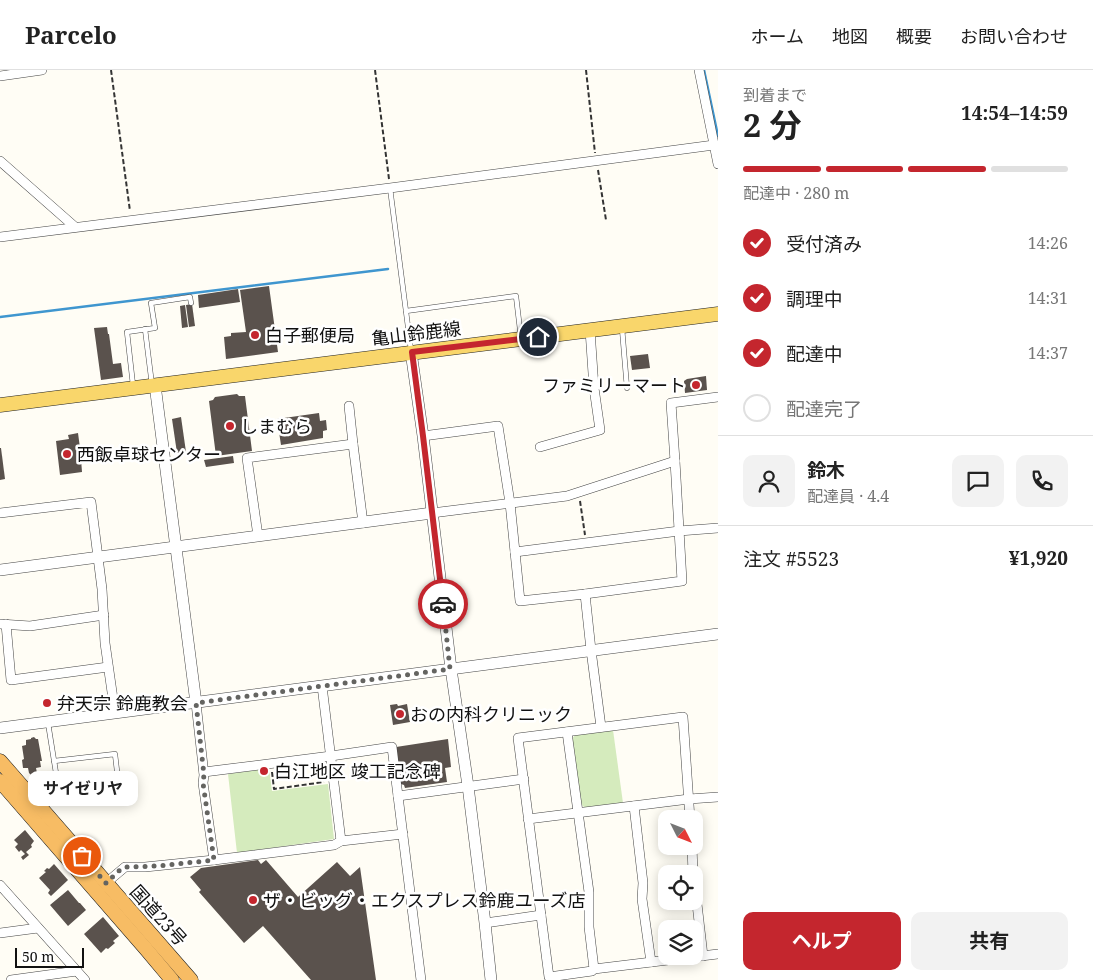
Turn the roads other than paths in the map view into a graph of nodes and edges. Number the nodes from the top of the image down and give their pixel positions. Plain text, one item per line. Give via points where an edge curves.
1 (42, 70) edge
2 (699, 70) edge
3 (0, 76) edge
4 (714, 145) junction
5 (0, 161) edge
6 (718, 164) edge
7 (390, 188) junction
8 (75, 227) junction
9 (0, 236) edge
10 (184, 303) dead end
11 (191, 303) dead end
12 (151, 305) junction
13 (406, 310) junction
14 (718, 314) edge
15 (622, 326) junction
16 (145, 329) junction
17 (590, 330) junction
18 (521, 339) junction
19 (412, 352) junction
20 (154, 385) junction
21 (134, 387) junction
22 (627, 388) dead end
23 (718, 397) edge
24 (0, 404) edge
25 (349, 406) dead end
26 (423, 436) junction
27 (353, 444) junction
28 (540, 448) dead end
29 (676, 461) junction
30 (510, 503) junction
31 (0, 513) edge
32 (432, 513) junction
33 (363, 523) junction
34 (718, 528) edge
35 (679, 531) junction
36 (258, 536) junction
37 (175, 546) junction
38 (515, 552) junction
39 (98, 557) junction
40 (0, 570) edge
41 (585, 594) junction
42 (104, 615) junction
43 (3, 624) edge
44 (718, 634) edge
45 (591, 650) junction
46 (108, 667) junction
47 (450, 669) junction
48 (322, 686) junction
49 (196, 703) junction
50 (115, 713) junction
51 (48, 722) junction
52 (601, 727) junction
53 (0, 728) edge
54 (567, 732) junction
55 (331, 756) junction
56 (0, 761) edge
57 (54, 761) junction
58 (204, 772) junction
59 (524, 779) junction
60 (0, 781) edge
61 (468, 786) junction
62 (398, 796) junction
63 (718, 797) edge
64 (689, 799) junction
65 (634, 806) junction
66 (690, 810) edge
67 (578, 812) junction
68 (528, 819) junction
69 (403, 834) junction
70 (341, 841) junction
71 (214, 860) junction
72 (106, 883) junction
73 (0, 885) edge
74 (698, 910) edge
75 (541, 915) junction
76 (485, 923) junction
77 (38, 928) junction
78 (0, 933) edge
79 (718, 954) edge
80 (704, 956) junction
81 (651, 962) junction
82 (77, 971) junction
83 (593, 974) edge
84 (12, 980) edge
85 (85, 980) edge
86 (172, 980) edge
87 (191, 980) edge
88 (421, 980) edge
89 (491, 980) edge

1 - 3 street
2 - 4 street
4 - 6 street
4 - 7 street
5 - 8 street
7 - 8 street
7 - 13 lane
8 - 9 street
10 - 12 lane via 183,300
11 - 12 lane via 190,297
12 - 16 lane via 155,328
13 - 18 lane via 516,296
13 - 19 lane
14 - 15 main road, 亀山鈴鹿線
15 - 17 main road, 亀山鈴鹿線
15 - 22 lane
16 - 20 lane
16 - 21 lane via 127,332
17 - 18 main road, 亀山鈴鹿線
17 - 28 street via 600,430
18 - 19 main road, 亀山鈴鹿線
19 - 20 main road, 亀山鈴鹿線
19 - 26 street
20 - 21 main road, 亀山鈴鹿線
20 - 37 street
21 - 24 main road, 亀山鈴鹿線
23 - 29 street via 671,403
25 - 27 street
26 - 30 street via 498,426
26 - 32 street
27 - 33 street
27 - 36 street via 247,458
29 - 30 street via 567,496
29 - 35 street
30 - 32 street
30 - 38 street
31 - 39 street via 92,502
32 - 33 street
32 - 47 street
33 - 36 street
34 - 35 street
35 - 38 street
35 - 41 street via 682,581
36 - 37 street
37 - 39 street
37 - 49 street
38 - 41 street via 520,601
39 - 40 street
39 - 42 street
41 - 45 street
42 - 43 street via 30,626
42 - 46 street
43 - 46 street via 11,680
44 - 45 street
45 - 47 street
45 - 52 street
46 - 50 street
47 - 48 street
47 - 61 street
48 - 49 street
48 - 55 street
49 - 50 street
49 - 58 street
50 - 51 street
51 - 53 street
51 - 57 lane
52 - 54 street
52 - 64 street via 683,717
54 - 59 street via 518,738
54 - 67 street
55 - 58 street
55 - 62 street via 392,747
55 - 70 street
56 - 72 highway, 国道23号
57 - 57 lane via 59,797 119,788 114,754
58 - 71 street
59 - 61 street
59 - 68 street
60 - 86 highway, 国道23号
61 - 62 street
61 - 76 street
62 - 69 street
63 - 64 street
64 - 65 street
64 - 66 street
65 - 67 street
65 - 81 street
67 - 68 street
67 - 83 street via 589,892
68 - 75 street
69 - 70 street
69 - 88 street
70 - 71 street via 334,845
71 - 72 street via 126,867
72 - 87 highway, 国道23号
73 - 77 street
74 - 80 street
75 - 76 street
75 - 83 street via 549,978
76 - 89 street
77 - 78 street
77 - 82 street
79 - 80 street
80 - 81 street
81 - 83 street
82 - 84 street
82 - 85 street

